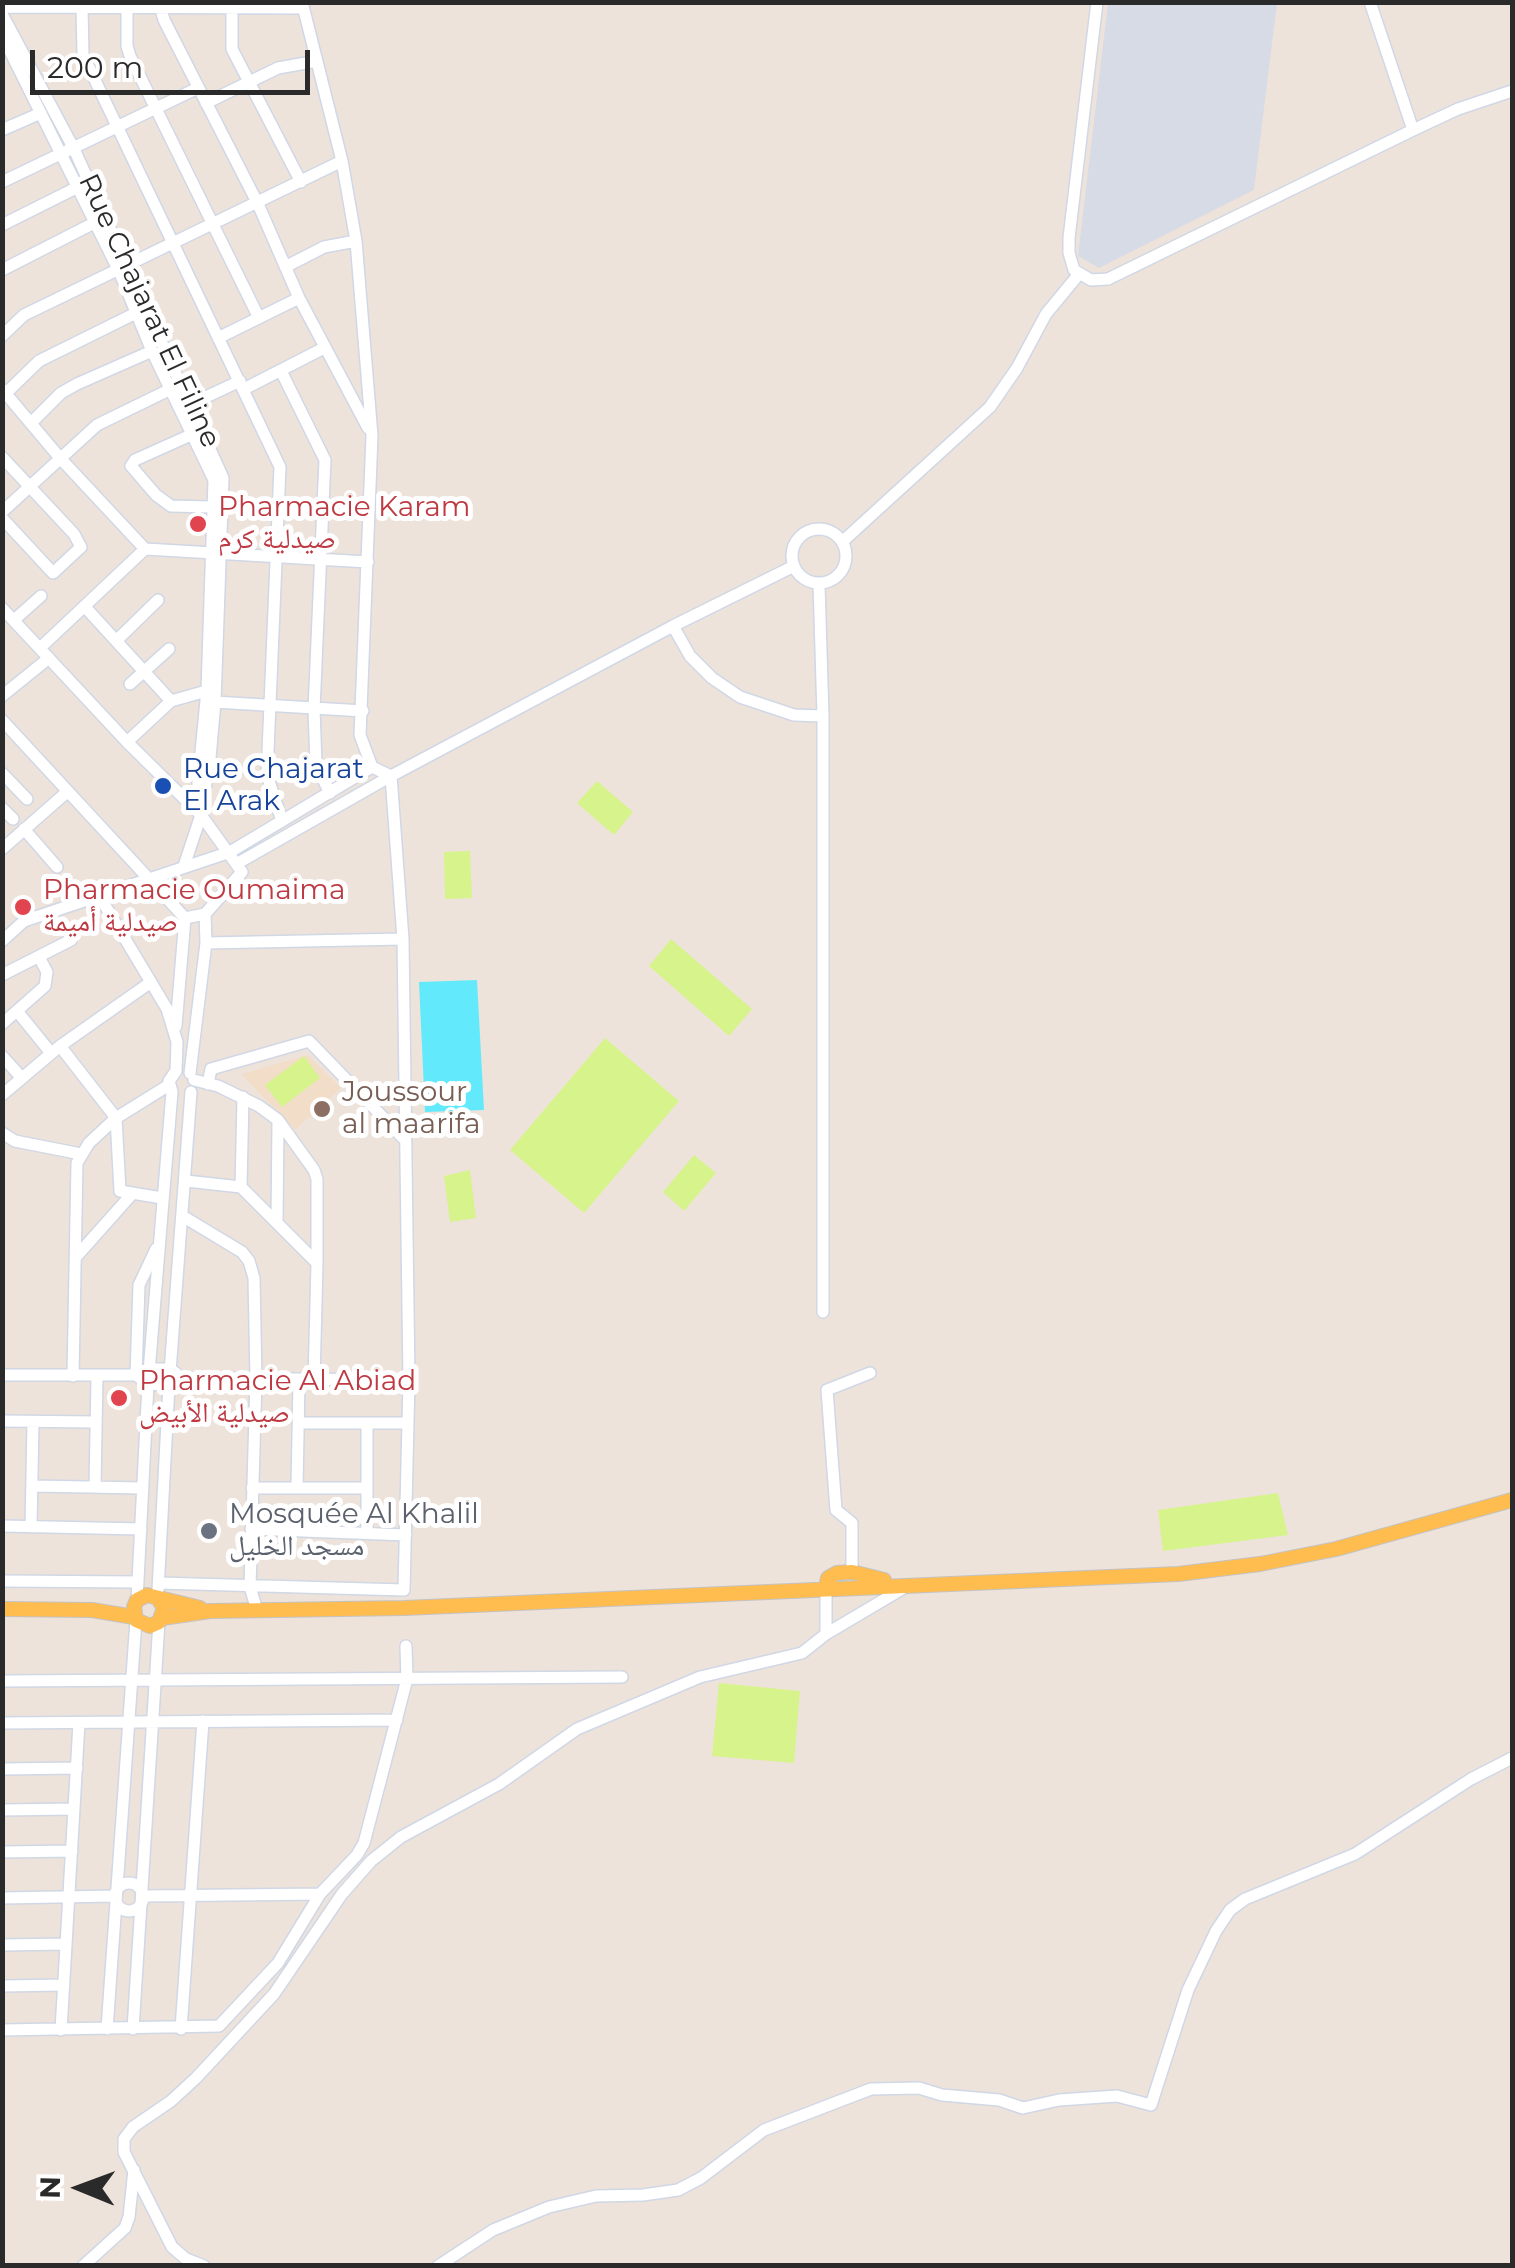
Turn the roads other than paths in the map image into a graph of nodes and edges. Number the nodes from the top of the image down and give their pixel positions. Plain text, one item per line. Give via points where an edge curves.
1 (1097, 2) edge
2 (1370, 2) edge
3 (159, 4) edge
4 (232, 4) edge
5 (301, 5) edge
6 (82, 6) junction
7 (128, 6) junction
8 (2, 10) edge
9 (2, 35) edge
10 (7, 55) edge
11 (317, 61) junction
12 (248, 81) junction
13 (198, 88) junction
14 (1512, 91) edge
15 (206, 103) junction
16 (158, 106) junction
17 (41, 113) junction
18 (118, 126) junction
19 (2, 130) edge
20 (1413, 130) junction
21 (68, 152) junction
22 (342, 161) junction
23 (2, 182) edge
24 (301, 182) junction
25 (76, 188) junction
26 (258, 204) junction
27 (94, 223) junction
28 (215, 224) junction
29 (2, 225) edge
30 (356, 241) junction
31 (176, 244) junction
32 (286, 266) junction
33 (124, 268) junction
34 (2, 270) edge
35 (1078, 274) junction
36 (299, 298) junction
37 (136, 312) junction
38 (2, 315) edge
39 (259, 318) junction
40 (12, 325) junction
41 (2, 336) edge
42 (218, 338) junction
43 (324, 348) junction
44 (152, 351) junction
45 (282, 371) junction
46 (242, 385) junction
47 (176, 386) junction
48 (4, 393) edge
49 (190, 404) junction
50 (31, 423) junction
51 (194, 434) junction
52 (372, 436) junction
53 (2, 457) edge
54 (60, 458) junction
55 (30, 487) junction
56 (212, 506) junction
57 (2, 515) edge
58 (842, 542) junction
59 (145, 549) junction
60 (215, 554) junction
61 (276, 558) junction
62 (320, 559) junction
63 (368, 562) junction
64 (794, 566) junction
65 (819, 584) junction
66 (42, 596) dead end
67 (158, 600) dead end
68 (2, 608) edge
69 (86, 608) junction
70 (14, 620) junction
71 (673, 626) junction
72 (118, 640) junction
73 (169, 649) dead end
74 (44, 653) junction
75 (144, 672) junction
76 (130, 684) dead end
77 (212, 694) junction
78 (2, 696) edge
79 (171, 701) junction
80 (268, 706) junction
81 (314, 708) junction
82 (363, 711) junction
83 (823, 716) junction
84 (2, 720) edge
85 (126, 742) junction
86 (372, 767) junction
87 (2, 774) edge
88 (391, 776) junction
89 (68, 792) junction
90 (330, 793) junction
91 (27, 799) dead end
92 (2, 808) edge
93 (200, 810) junction
94 (13, 819) dead end
95 (282, 821) junction
96 (24, 829) junction
97 (2, 849) edge
98 (230, 852) junction
99 (238, 863) junction
100 (184, 866) junction
101 (57, 867) dead end
102 (147, 879) junction
103 (100, 898) junction
104 (205, 914) junction
105 (185, 918) junction
106 (403, 939) junction
107 (70, 940) dead end
108 (2, 941) edge
109 (206, 943) junction
110 (39, 957) junction
111 (2, 974) edge
112 (151, 982) junction
113 (17, 1011) junction
114 (2, 1024) edge
115 (176, 1036) junction
116 (56, 1049) junction
117 (2, 1056) edge
118 (21, 1076) junction
119 (187, 1077) junction
120 (208, 1084) junction
121 (170, 1088) junction
122 (2, 1094) edge
123 (243, 1096) junction
124 (116, 1118) junction
125 (278, 1120) junction
126 (2, 1133) edge
127 (404, 1140) junction
128 (81, 1154) junction
129 (186, 1181) junction
130 (240, 1188) junction
131 (132, 1194) junction
132 (162, 1198) junction
133 (184, 1217) junction
134 (277, 1222) junction
135 (159, 1244) junction
136 (74, 1258) junction
137 (317, 1263) junction
138 (823, 1312) dead end
139 (150, 1369) junction
140 (170, 1370) junction
141 (870, 1373) dead end
142 (2, 1375) edge
143 (74, 1376) junction
144 (136, 1376) junction
145 (97, 1377) junction
146 (182, 1378) junction
147 (256, 1380) junction
148 (299, 1380) junction
149 (314, 1380) junction
150 (409, 1380) junction
151 (148, 1384) junction
152 (169, 1385) junction
153 (2, 1421) edge
154 (33, 1422) junction
155 (96, 1422) junction
156 (299, 1423) junction
157 (366, 1424) junction
158 (408, 1424) junction
159 (32, 1486) junction
160 (95, 1486) junction
161 (143, 1488) junction
162 (252, 1488) junction
163 (297, 1488) junction
164 (367, 1488) junction
165 (1512, 1500) edge
166 (2, 1526) edge
167 (31, 1527) junction
168 (141, 1528) junction
169 (251, 1529) junction
170 (367, 1532) junction
171 (406, 1535) junction
172 (852, 1572) junction
173 (2, 1581) edge
174 (138, 1582) junction
175 (909, 1585) junction
176 (250, 1587) junction
177 (826, 1587) junction
178 (404, 1590) junction
179 (159, 1594) junction
180 (404, 1608) junction
181 (2, 1610) edge
182 (136, 1610) junction
183 (257, 1610) junction
184 (210, 1611) junction
185 (160, 1620) junction
186 (826, 1634) junction
187 (406, 1646) dead end
188 (622, 1677) dead end
189 (407, 1679) junction
190 (131, 1680) junction
191 (156, 1680) junction
192 (2, 1681) edge
193 (397, 1720) junction
194 (79, 1722) junction
195 (128, 1722) junction
196 (154, 1722) junction
197 (203, 1722) junction
198 (2, 1723) edge
199 (1512, 1758) edge
200 (77, 1768) junction
201 (2, 1769) edge
202 (74, 1809) junction
203 (2, 1810) edge
204 (72, 1850) junction
205 (2, 1852) edge
206 (320, 1894) junction
207 (116, 1896) junction
208 (143, 1896) junction
209 (190, 1896) junction
210 (69, 1897) junction
211 (2, 1898) edge
212 (2, 1944) edge
213 (66, 1944) junction
214 (64, 1985) junction
215 (2, 1986) edge
216 (181, 2028) junction
217 (107, 2029) junction
218 (133, 2029) junction
219 (2, 2030) edge
220 (61, 2030) junction
221 (134, 2170) junction
222 (83, 2266) edge
223 (204, 2266) edge
224 (438, 2266) edge

1 - 35 street via 1069,238
2 - 20 street
3 - 4 street
3 - 7 street
3 - 13 street
4 - 5 street
4 - 12 street via 232,49
5 - 11 street
6 - 7 street
6 - 8 street
6 - 18 street via 83,55
7 - 16 street via 130,56
8 - 21 street, Rue Chajarat El Filine
9 - 10 street, Rue Chajarat El Filine
10 - 17 street, Rue Chajarat El Filine
11 - 12 street via 285,65
11 - 22 street
12 - 15 street
12 - 24 street
13 - 15 street
13 - 16 street
14 - 20 street
15 - 26 street
16 - 18 street
16 - 28 street
17 - 19 street
17 - 21 street, Rue Chajarat El Filine
18 - 21 street
18 - 31 street
20 - 35 street via 1108,278
21 - 23 street
21 - 25 street, Rue Chajarat El Filine
21 - 33 street, Rue Chajarat El Filine
22 - 24 street
22 - 30 street
24 - 26 street
25 - 27 street, Rue Chajarat El Filine
25 - 29 street
26 - 28 street
26 - 32 street
27 - 33 street, Rue Chajarat El Filine
27 - 34 street
28 - 31 street
28 - 39 street
30 - 32 street
30 - 52 street
31 - 33 street
31 - 42 street
32 - 36 street
33 - 37 street, Rue Chajarat El Filine
33 - 40 street
33 - 47 street, Rue Chajarat El Filine
35 - 58 street via 990,408
36 - 39 street
36 - 43 street
37 - 44 street, Rue Chajarat El Filine
37 - 48 street via 39,361
38 - 40 street
39 - 42 street
40 - 41 street
42 - 46 street
43 - 45 street
43 - 52 street
44 - 47 street, Rue Chajarat El Filine
44 - 50 street via 68,389
45 - 46 street
45 - 62 street via 324,460
46 - 49 street
46 - 61 street via 280,467
47 - 49 street, Rue Chajarat El Filine
47 - 51 street, Rue Chajarat El Filine
47 - 54 street via 97,424
48 - 50 street
49 - 60 street, Rue Chajarat El Filine via 223,478
50 - 54 street
51 - 56 street, Rue Chajarat El Filine via 212,472
51 - 56 street via 131,466 170,506
52 - 63 street
53 - 55 street
54 - 55 street
54 - 59 street
55 - 57 street
55 - 57 street via 81,547 53,573
56 - 60 street, Rue Chajarat El Filine
58 - 64 street via 827,530 809,531 795,543
58 - 65 street via 842,572
59 - 60 street
59 - 69 street
60 - 61 street
60 - 77 street, Rue Chajarat El Filine
61 - 62 street
61 - 80 street
62 - 63 street
62 - 81 street
63 - 82 street
64 - 65 street via 802,578
64 - 71 street
65 - 83 street
66 - 70 street
67 - 72 street
68 - 70 street
69 - 72 street
69 - 74 street
70 - 74 street
71 - 83 street via 690,656 740,697 794,715
71 - 88 street
72 - 75 street
73 - 75 street
74 - 78 street
74 - 85 street
75 - 76 street
75 - 79 street
77 - 79 street
77 - 80 street
77 - 93 street, Rue Chajarat El Filine
79 - 85 street
80 - 81 street
80 - 95 street via 266,775
81 - 82 street
81 - 90 street via 316,765
82 - 86 street via 360,735
83 - 138 street
84 - 89 street
85 - 93 street
86 - 88 street
86 - 90 street
87 - 91 street
88 - 99 street
88 - 106 street
89 - 96 street
89 - 102 street
90 - 95 street
92 - 94 street
93 - 98 street
93 - 100 street, Rue Chajarat El Filine
95 - 98 street
96 - 97 street
96 - 101 street
98 - 99 street
98 - 100 street
99 - 104 street via 242,872
100 - 102 street
102 - 103 street
102 - 105 street
103 - 108 street via 24,921
103 - 112 street
104 - 105 street
104 - 109 street
105 - 115 street
106 - 109 street
106 - 127 street
107 - 110 street
109 - 119 street
110 - 111 street
110 - 113 street via 48,979
112 - 115 street
112 - 116 street
113 - 114 street
113 - 116 street
115 - 119 street
116 - 118 street
116 - 124 street
117 - 118 street
118 - 122 street
119 - 120 street
119 - 121 street via 170,1078
119 - 121 street via 182,1096
119 - 129 street
120 - 123 street
120 - 127 street via 211,1069 310,1041
121 - 124 street
121 - 132 street
123 - 125 street
123 - 130 street
124 - 128 street
124 - 131 street via 119,1188
125 - 134 street
125 - 137 street via 317,1179
126 - 128 street
127 - 150 street
128 - 136 street
129 - 130 street
129 - 133 street
130 - 134 street
131 - 132 street
131 - 136 street
132 - 135 street
133 - 140 street
133 - 147 street via 249,1262 257,1290
134 - 137 street
135 - 139 street
135 - 144 street via 138,1285
136 - 143 street
137 - 149 street
139 - 140 street
139 - 144 street
139 - 151 street
140 - 146 street
140 - 152 street
141 - 172 street via 827,1390 836,1510 852,1522
142 - 143 street
143 - 145 street
144 - 145 street
144 - 151 street
145 - 155 street
146 - 147 street
146 - 152 street
147 - 148 street
147 - 162 street
148 - 149 street
148 - 156 street
149 - 150 street
150 - 158 street
151 - 152 street
151 - 161 street
152 - 179 street
153 - 154 street
154 - 155 street
154 - 159 street
155 - 160 street
156 - 157 street
156 - 163 street
157 - 158 street
157 - 164 street
158 - 171 street
159 - 160 street
159 - 167 street
160 - 161 street
161 - 168 street
162 - 163 street
162 - 169 street
163 - 164 street
164 - 170 street
165 - 175 main road via 1260,1564 1178,1574
166 - 167 street
167 - 168 street
168 - 174 street
169 - 170 street
169 - 176 street
170 - 171 street
171 - 178 street
172 - 175 main road
172 - 177 main road via 832,1575
173 - 174 street
174 - 182 street
175 - 177 main road
175 - 186 street
176 - 178 street
176 - 179 street
176 - 183 street
177 - 180 main road
177 - 186 street
178 - 180 street
179 - 182 main road
179 - 184 main road
179 - 185 main road
180 - 183 main road
181 - 182 main road
182 - 185 main road via 150,1626
182 - 190 street
183 - 184 main road
184 - 185 main road
185 - 191 street
186 - 221 street via 790,1658 700,1677 596,1720 385,1849 342,1894 260,2010 171,2101 127,2133 124,2152
187 - 189 street
188 - 189 street
189 - 191 street
189 - 193 street
190 - 191 street
190 - 192 street
190 - 195 street
191 - 196 street
193 - 197 street
193 - 206 street via 364,1843
194 - 195 street
194 - 198 street
194 - 200 street
195 - 196 street
195 - 207 street
196 - 197 street
196 - 208 street
197 - 209 street
199 - 224 street via 1354,1854 1230,1910 1188,1990 1150,2105 1117,2096 1023,2108 919,2088 871,2089 764,2130 678,2190 596,2196 548,2208 493,2230
200 - 201 street
200 - 202 street
202 - 203 street
202 - 204 street
204 - 205 street
204 - 210 street
206 - 209 street
206 - 216 street via 278,1963 219,2026
207 - 208 street via 127,1883
207 - 208 street via 130,1910
207 - 210 street
207 - 217 street
208 - 209 street
208 - 218 street
209 - 216 street
210 - 211 street
210 - 213 street
212 - 213 street
213 - 214 street
214 - 215 street
214 - 220 street
216 - 218 street
217 - 218 street
217 - 220 street
219 - 220 street
221 - 222 street via 124,2228
221 - 223 street via 172,2247

